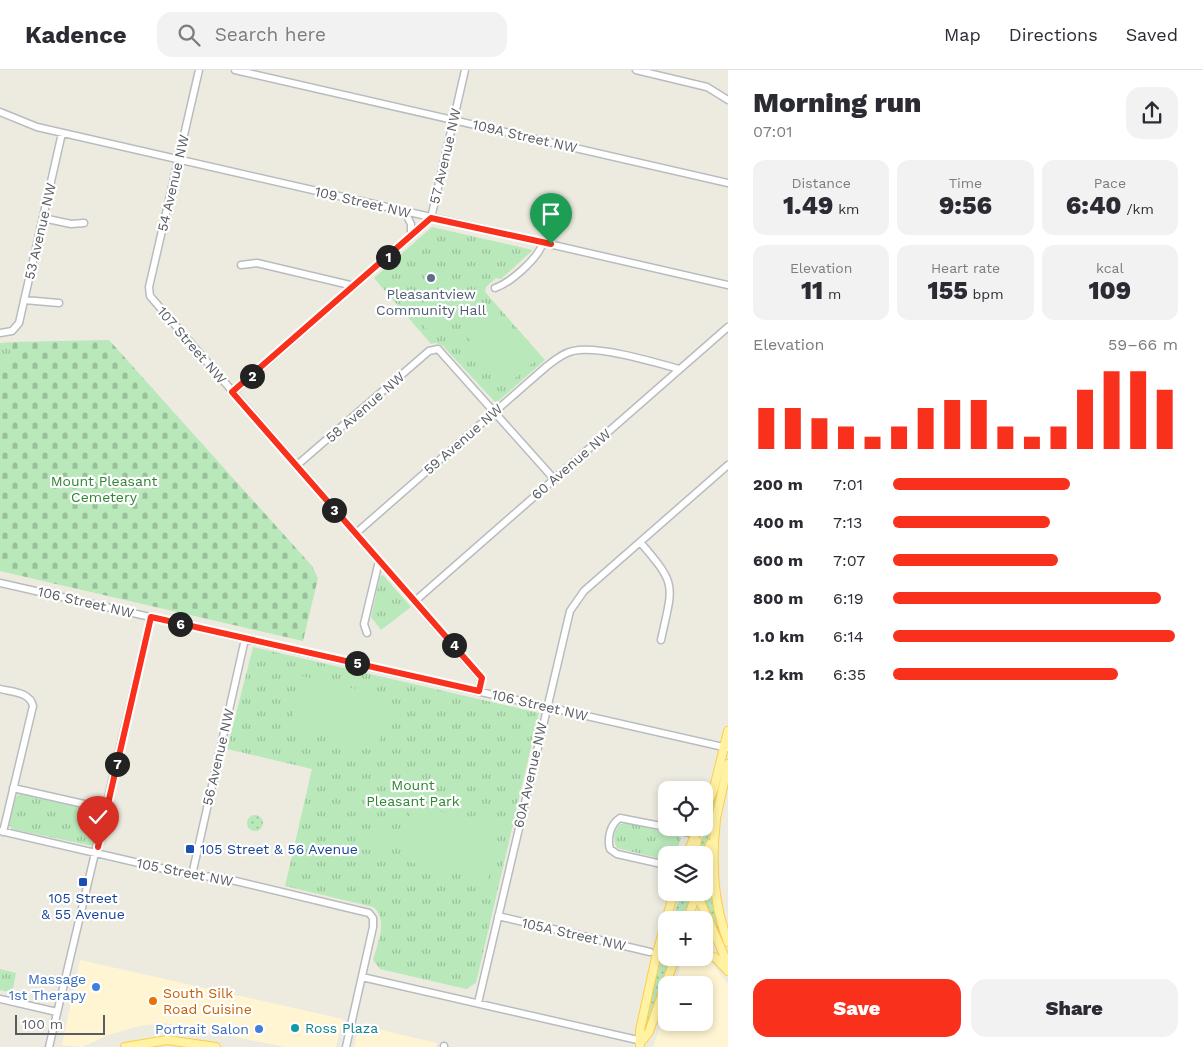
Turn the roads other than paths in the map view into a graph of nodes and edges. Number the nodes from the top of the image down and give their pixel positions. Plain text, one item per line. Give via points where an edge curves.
1 (200, 70) edge
2 (235, 70) edge
3 (465, 70) edge
4 (636, 70) edge
5 (728, 100) edge
6 (0, 112) edge
7 (454, 120) junction
8 (62, 133) junction
9 (178, 160) junction
10 (728, 183) edge
11 (405, 212) junction
12 (43, 218) junction
13 (431, 218) junction
14 (84, 222) dead end
15 (411, 236) junction
16 (543, 242) junction
17 (241, 265) dead end
18 (728, 285) edge
19 (354, 286) junction
20 (495, 288) dead end
21 (150, 296) joint
22 (24, 300) junction
23 (59, 303) dead end
24 (728, 327) edge
25 (0, 333) edge
26 (679, 369) junction
27 (232, 392) junction
28 (495, 412) junction
29 (728, 465) edge
30 (296, 466) junction
31 (554, 479) junction
32 (355, 534) junction
33 (640, 542) junction
34 (379, 561) junction
35 (0, 582) edge
36 (415, 601) junction
37 (151, 617) junction
38 (367, 633) dead end
39 (245, 639) junction
40 (661, 640) dead end
41 (0, 689) edge
42 (479, 691) junction
43 (546, 706) junction
44 (728, 731) edge
45 (726, 747) edge
46 (728, 764) edge
47 (13, 788) junction
48 (713, 790) edge
49 (106, 809) junction
50 (716, 820) junction
51 (658, 825) edge
52 (1, 831) edge
53 (710, 846) edge
54 (95, 853) junction
55 (658, 863) edge
56 (192, 875) junction
57 (672, 901) edge
58 (700, 901) edge
59 (498, 916) junction
60 (728, 942) edge
61 (650, 952) dead end
62 (713, 957) edge
63 (728, 964) edge
64 (672, 966) edge
65 (728, 970) edge
66 (362, 977) junction
67 (0, 999) edge
68 (478, 1003) junction
69 (57, 1012) junction
70 (164, 1040) junction
71 (641, 1044) edge
72 (49, 1047) edge
73 (124, 1047) edge
74 (143, 1047) edge
75 (216, 1047) edge
76 (346, 1047) edge

1 - 9 street, 54 Avenue NW
2 - 7 street, 109A Street NW
3 - 7 street, 57 Avenue NW
4 - 5 street via 707,87
6 - 8 street, 109 Street NW via 28,125
7 - 10 street, 109A Street NW
7 - 13 street, 57 Avenue NW
8 - 9 street, 109 Street NW
8 - 12 street, 53 Avenue NW
9 - 11 street, 109 Street NW
9 - 21 street, 54 Avenue NW via 149,288
11 - 13 street, 109 Street NW
11 - 15 street via 411,224
12 - 14 street via 71,224
12 - 22 street, 53 Avenue NW
13 - 15 street, 57 Avenue NW
13 - 16 street, 109 Street NW
15 - 19 street, 57 Avenue NW
16 - 18 street, 109 Street NW
16 - 20 street via 539,254 505,284
17 - 19 street via 257,263
19 - 27 street, 57 Avenue NW
21 - 27 street, 107 Street NW
22 - 23 street
22 - 25 street, 53 Avenue NW via 16,328
24 - 26 street, 60 Avenue NW
26 - 28 street, 59 Avenue NW via 599,350 574,350 547,366
26 - 31 street, 60 Avenue NW
27 - 30 street, 107 Street NW
28 - 30 street, 58 Avenue NW via 443,352 434,349
28 - 31 street
28 - 32 street, 59 Avenue NW
29 - 33 street, 60A Avenue NW
30 - 32 street, 107 Street NW
31 - 36 street, 60 Avenue NW
32 - 34 street, 107 Street NW
33 - 40 street via 669,581 671,594
33 - 43 street, 60A Avenue NW via 584,591 574,604 566,623
34 - 36 street, 107 Street NW
34 - 38 street via 364,624
35 - 37 street, 106 Street NW
36 - 42 street, 107 Street NW via 482,678
37 - 39 street, 106 Street NW
37 - 49 street
39 - 42 street, 106 Street NW
39 - 56 street, 56 Avenue NW
41 - 47 street via 29,697 33,706
42 - 43 street, 106 Street NW
43 - 45 street, 106 Street NW
43 - 59 street, 60A Avenue NW
44 - 45 main road
45 - 48 main road
46 - 50 main road
47 - 49 street
47 - 52 street
49 - 54 street
50 - 53 main road
50 - 60 main road via 713,851 715,884
51 - 55 street via 620,818 612,826 608,842 610,849 617,854
52 - 54 street, 105 Street NW
54 - 56 street, 105 Street NW
54 - 69 street
56 - 66 street, 105 Street NW via 219,877 370,913 373,927
57 - 71 main road via 640,1030
58 - 63 main road
59 - 61 street, 105A Street NW
59 - 68 street, 60A Avenue NW
62 - 65 main road
64 - 71 main road via 649,1032
66 - 68 street
66 - 76 street
67 - 69 street
68 - 71 street
69 - 72 street
70 - 73 main road
70 - 74 street
70 - 75 main road

